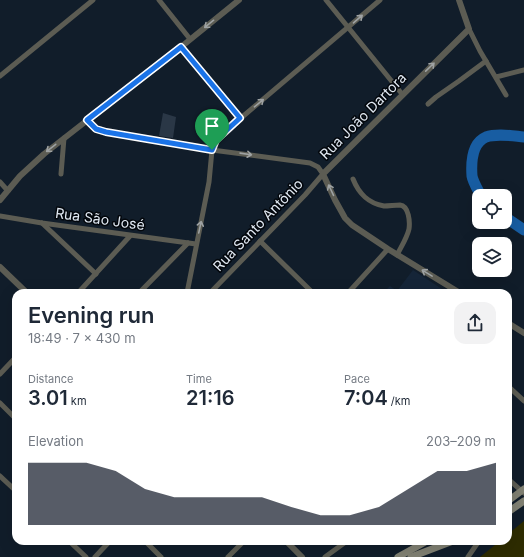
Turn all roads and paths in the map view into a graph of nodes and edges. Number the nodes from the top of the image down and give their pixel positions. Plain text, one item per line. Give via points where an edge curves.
1 (94, 0) edge
2 (159, 0) edge
3 (239, 0) edge
4 (326, 0) edge
5 (380, 0) edge
6 (459, 0) edge
7 (348, 28) junction
8 (469, 29) junction
9 (190, 39) junction
10 (181, 47) junction
11 (486, 61) junction
12 (524, 70) edge
13 (0, 76) edge
14 (496, 77) junction
15 (402, 94) junction
16 (506, 95) dead end
17 (428, 104) dead end
18 (240, 118) junction
19 (87, 120) junction
20 (64, 138) junction
21 (212, 150) junction
22 (62, 174) dead end
23 (323, 174) junction
24 (353, 179) dead end
25 (0, 182) edge
26 (8, 191) junction
27 (0, 200) edge
28 (0, 216) edge
29 (42, 223) junction
30 (130, 236) junction
31 (260, 241) junction
32 (188, 243) junction
33 (196, 244) junction
34 (388, 249) junction
35 (397, 255) junction
36 (0, 267) edge
37 (96, 274) junction
38 (23, 289) edge
39 (82, 289) edge
40 (143, 289) edge
41 (187, 289) edge
42 (214, 289) edge
43 (309, 289) edge
44 (352, 289) edge
45 (453, 289) edge
46 (512, 326) edge
47 (524, 333) edge
48 (12, 361) edge
49 (0, 374) edge
50 (512, 390) edge
51 (524, 401) edge
52 (0, 403) edge
53 (12, 414) edge
54 (0, 476) edge
55 (512, 482) edge
56 (12, 487) edge
57 (523, 491) edge
58 (512, 498) edge
59 (524, 501) edge
60 (512, 509) edge
61 (73, 545) edge
62 (106, 545) edge
63 (149, 545) edge
64 (240, 545) edge
65 (290, 545) edge
66 (342, 545) edge
67 (420, 545) edge
68 (431, 545) edge
69 (442, 545) edge
70 (476, 545) edge
71 (433, 548) junction
72 (86, 557) edge
73 (95, 557) edge
74 (161, 557) edge
75 (228, 557) edge
76 (302, 557) edge
77 (326, 557) edge
78 (398, 557) edge
79 (411, 557) edge
80 (468, 557) edge

1 - 13 street
2 - 9 street
3 -> 9 street
4 - 7 street
7 -> 5 street
6 - 8 street
7 - 15 street
18 -> 7 street
8 - 11 street
15 -> 8 street, Rua João Dartora
9 - 10 street
10 - 18 street
10 - 19 street
11 - 14 street
11 - 17 street
12 - 14 street
14 - 16 street
15 - 23 street, Rua João Dartora
18 - 21 street via 216,140
19 - 20 street
19 - 21 street via 96,129 106,132
20 - 22 street
20 -> 26 street via 30,166
21 -> 23 street via 310,163 318,167
33 -> 21 street via 209,182
23 - 31 street, Rua Santo Antônio
34 -> 23 street, Rua João Dartora via 345,218
24 - 35 street via 357,189 368,200 384,206 405,207 409,228
25 - 26 street
26 - 27 street
28 - 29 street, Rua São José
29 - 30 street, Rua São José
29 - 37 street
30 - 32 street, Rua São José
30 - 37 street
31 - 42 street, Rua Santo Antônio
31 - 43 street
32 - 33 street, Rua São José
32 - 40 street
33 - 41 street
34 - 35 street, Rua João Dartora
34 - 44 street
45 -> 35 street, Rua João Dartora
36 - 38 street
37 - 39 street
46 - 47 street
48 - 49 street
50 - 51 street
52 - 53 street
54 - 56 street
55 - 57 street
57 - 58 main road
59 - 60 main road
61 - 72 street
62 - 73 street
63 - 74 street
64 - 75 street
65 - 76 street
66 - 77 street
67 - 78 main road
68 - 71 street
69 - 71 main road
70 - 80 street
71 - 79 main road

